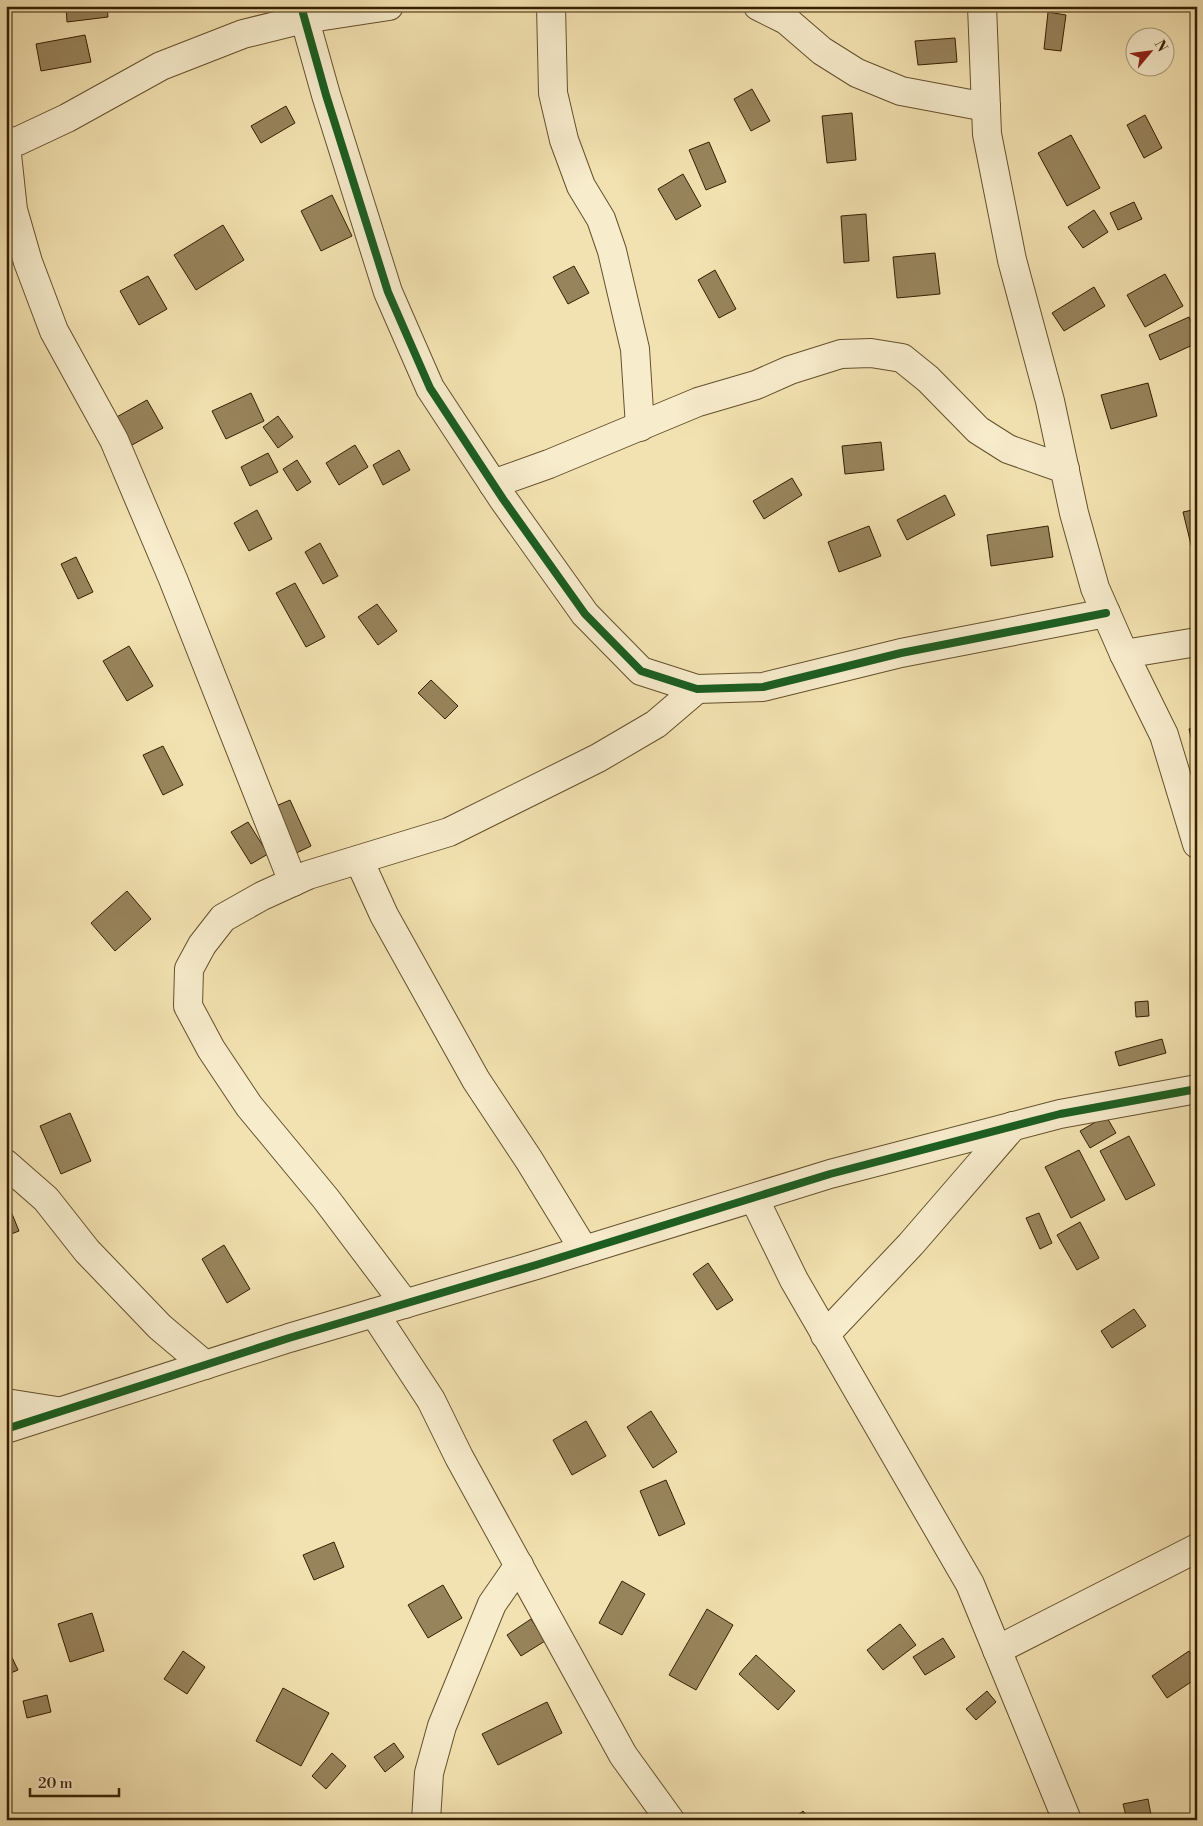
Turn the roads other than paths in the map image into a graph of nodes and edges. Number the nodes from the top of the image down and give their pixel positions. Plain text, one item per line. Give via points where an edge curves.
1 (389, 6) edge
2 (551, 6) edge
3 (758, 6) edge
4 (982, 6) edge
5 (303, 13) edge
6 (986, 107) junction
7 (6, 144) edge
8 (14, 243) edge
9 (640, 427) junction
10 (1065, 469) junction
11 (493, 484) junction
12 (1106, 613) junction
13 (1197, 642) edge
14 (1124, 654) junction
15 (697, 688) junction
16 (1197, 844) edge
17 (359, 860) junction
18 (293, 882) junction
19 (1197, 1089) edge
20 (1013, 1126) junction
21 (6, 1164) edge
22 (754, 1198) junction
23 (584, 1250) junction
24 (405, 1304) junction
25 (374, 1313) junction
26 (825, 1334) junction
27 (205, 1365) junction
28 (6, 1403) edge
29 (60, 1412) junction
30 (6, 1429) edge
31 (1197, 1548) edge
32 (518, 1564) junction
33 (997, 1650) junction
34 (426, 1820) edge
35 (670, 1820) edge
36 (1067, 1820) edge

1 - 5 street
2 - 9 street via 551,59 564,140 581,186 601,219 612,251 636,349
3 - 6 street via 786,20 822,51 857,72 900,91
4 - 6 street
5 - 7 street via 161,66 67,118
5 - 11 street via 388,292 430,388
6 - 10 street via 987,134 1012,260
7 - 8 street
8 - 18 street via 54,331 114,440 173,579
9 - 10 street via 698,402 841,354 871,354 902,358 928,379 978,430 1008,449
9 - 11 street
10 - 12 street via 1095,588
11 - 15 street via 585,614 641,672
12 - 14 street
12 - 15 street via 901,653 763,687
13 - 14 street
14 - 16 street via 1164,735
15 - 17 street via 656,724 598,758 449,832
17 - 18 street
17 - 23 street via 384,915 476,1080
18 - 24 street via 223,918 189,969 188,1006 211,1049 250,1106 326,1199
19 - 20 street
20 - 22 street via 830,1174
20 - 26 street via 911,1244
21 - 27 street via 46,1198 88,1251 154,1321
22 - 23 street
22 - 26 street
23 - 24 street
24 - 25 street
25 - 27 street
25 - 32 street via 431,1400
26 - 33 street via 970,1584
27 - 29 street
28 - 29 street
29 - 30 street
31 - 33 street
32 - 34 street via 492,1604 442,1726 429,1773
32 - 35 street via 623,1755
33 - 36 street

